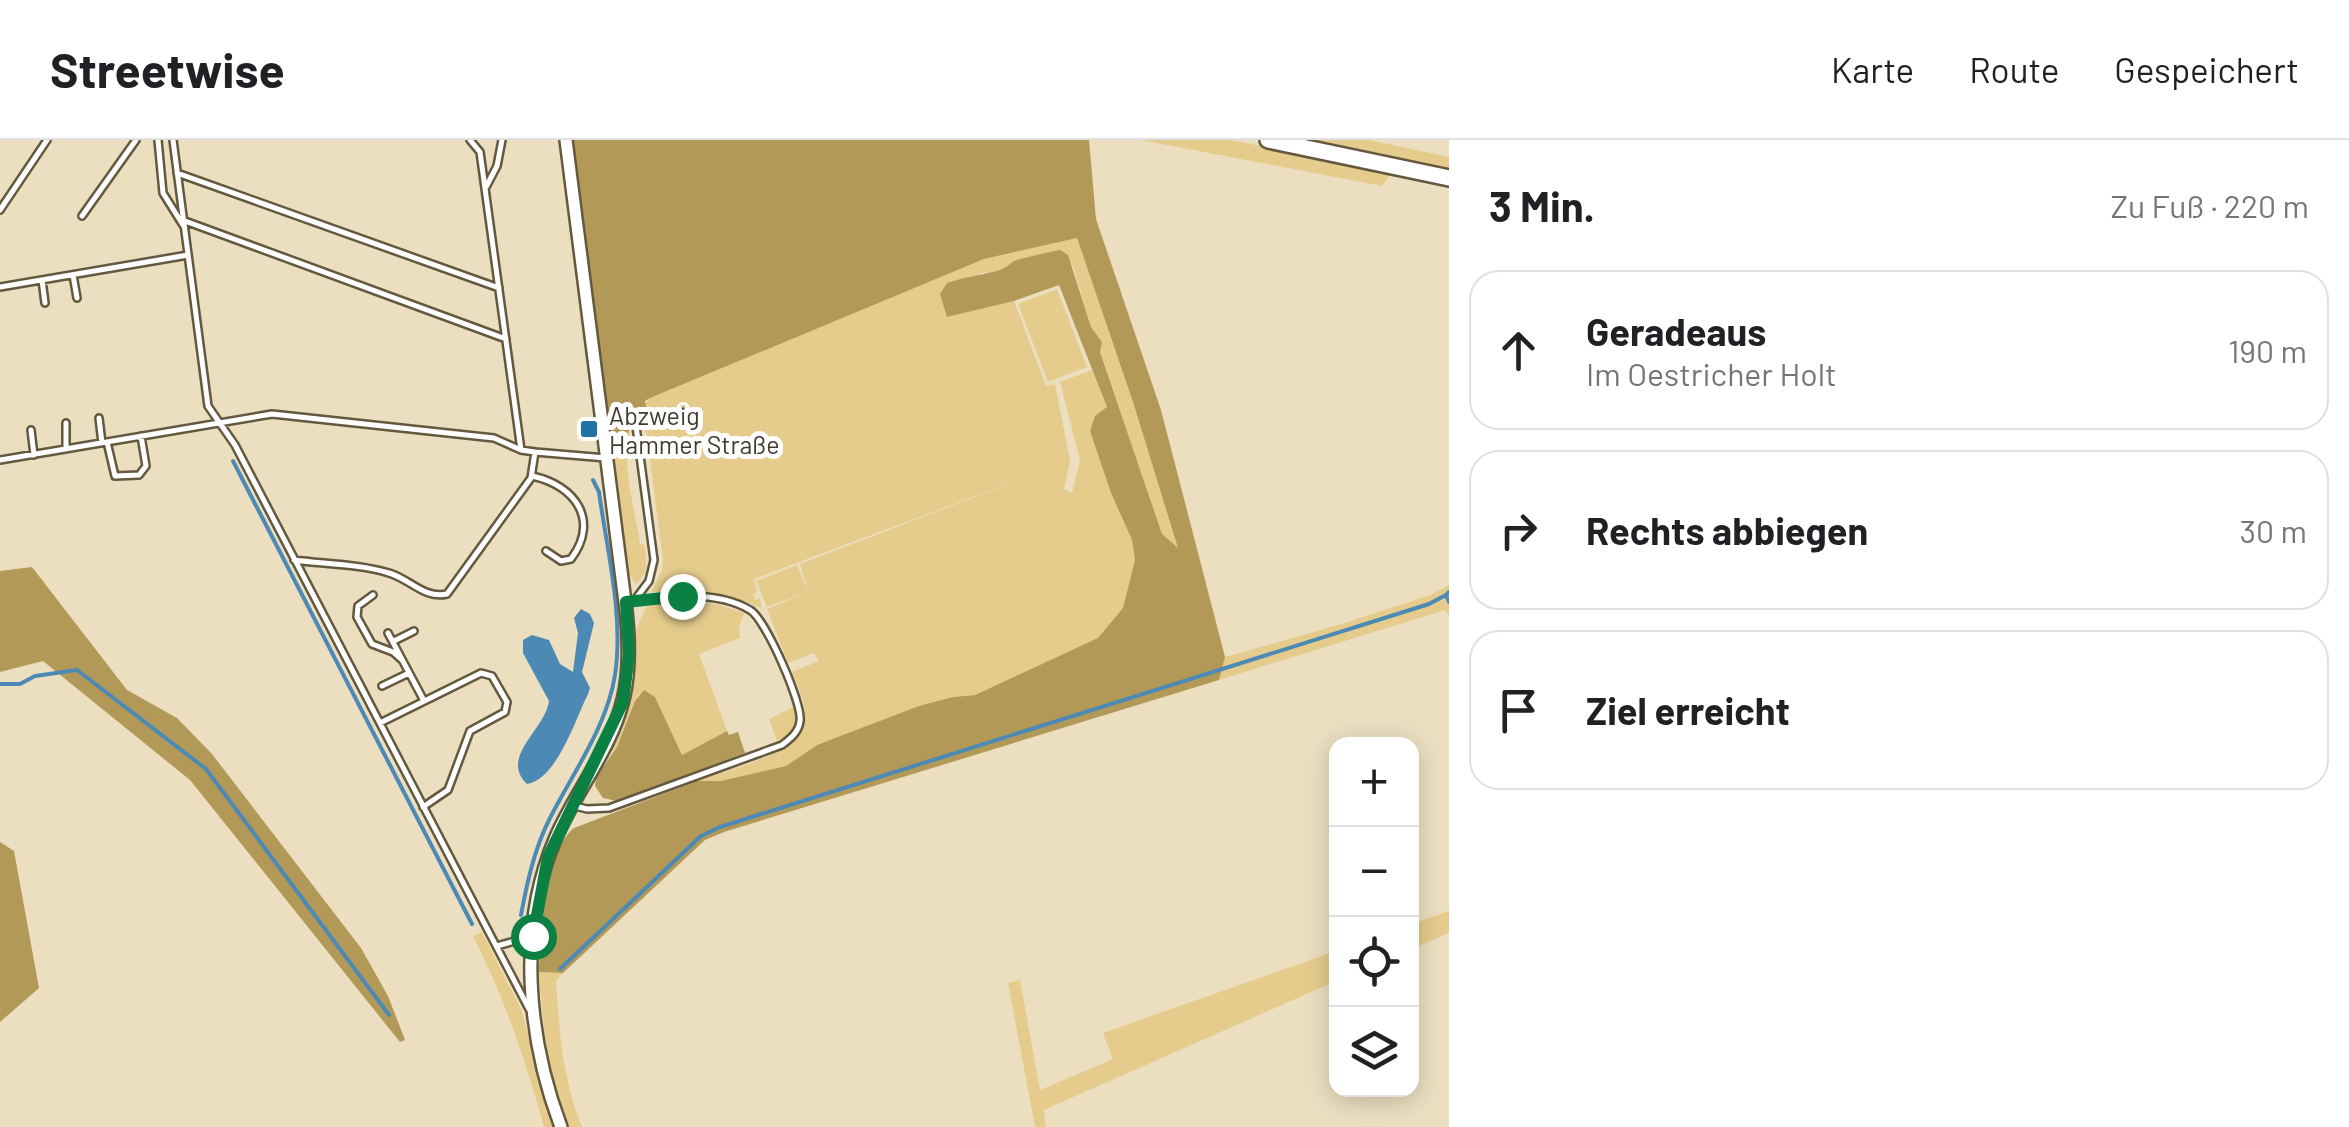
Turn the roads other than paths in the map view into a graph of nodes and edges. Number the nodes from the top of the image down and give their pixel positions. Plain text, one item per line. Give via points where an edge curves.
1 (47, 140) edge
2 (136, 140) edge
3 (158, 140) edge
4 (173, 140) edge
5 (470, 140) edge
6 (502, 140) edge
7 (566, 140) edge
8 (1268, 140) edge
9 (178, 173) junction
10 (1449, 178) edge
11 (485, 189) junction
12 (0, 210) edge
13 (82, 216) dead end
14 (184, 224) junction
15 (188, 255) junction
16 (72, 275) junction
17 (42, 280) junction
18 (0, 287) edge
19 (498, 288) junction
20 (77, 298) dead end
21 (45, 303) dead end
22 (506, 339) junction
23 (99, 418) dead end
24 (218, 422) junction
25 (66, 423) dead end
26 (636, 426) dead end
27 (32, 430) dead end
28 (141, 436) junction
29 (105, 442) junction
30 (66, 449) junction
31 (521, 450) junction
32 (536, 452) junction
33 (34, 454) junction
34 (606, 458) junction
35 (0, 460) edge
36 (532, 476) junction
37 (546, 550) dead end
38 (294, 560) junction
39 (373, 595) dead end
40 (630, 602) junction
41 (414, 631) dead end
42 (388, 633) dead end
43 (393, 642) junction
44 (402, 660) junction
45 (409, 672) junction
46 (382, 686) dead end
47 (423, 699) junction
48 (380, 722) junction
49 (572, 805) junction
50 (423, 807) junction
51 (533, 936) junction
52 (497, 946) junction
53 (533, 1016) junction
54 (561, 1127) edge

1 - 12 lane
2 - 13 lane
3 - 14 lane via 163,193
4 - 9 lane
5 - 11 lane via 478,146
6 - 11 lane
7 - 34 street
8 - 10 main road
9 - 14 lane
9 - 19 lane
11 - 19 lane
14 - 15 lane
14 - 22 lane
15 - 16 lane
15 - 24 lane via 208,406
16 - 17 lane
16 - 20 lane
17 - 18 lane
17 - 21 lane
19 - 22 lane
22 - 31 lane
23 - 29 lane
24 - 28 lane
24 - 31 lane via 286,415 494,438
24 - 38 lane
25 - 30 lane
26 - 40 lane via 654,560 649,581
27 - 33 lane
28 - 29 lane
28 - 29 lane via 146,466 139,474 115,476
29 - 30 lane
30 - 33 lane
31 - 32 lane
32 - 34 lane
32 - 36 lane
33 - 35 lane
34 - 40 street
36 - 37 lane via 574,500 585,520 585,536 572,559 561,561
36 - 38 lane via 447,594 431,595 380,571
38 - 48 lane
39 - 44 lane via 358,606 357,617 372,644
40 - 49 street via 623,702
40 - 49 lane via 706,598 760,616 800,721 782,744 695,777 608,808
41 - 43 lane
42 - 43 lane
43 - 44 lane
44 - 45 lane
45 - 46 lane
45 - 47 lane
47 - 48 lane
47 - 50 lane via 484,673 508,706 470,731 448,790
48 - 50 lane
49 - 51 street via 548,857
50 - 52 lane
51 - 52 lane
51 - 53 street
52 - 53 lane
53 - 54 street

